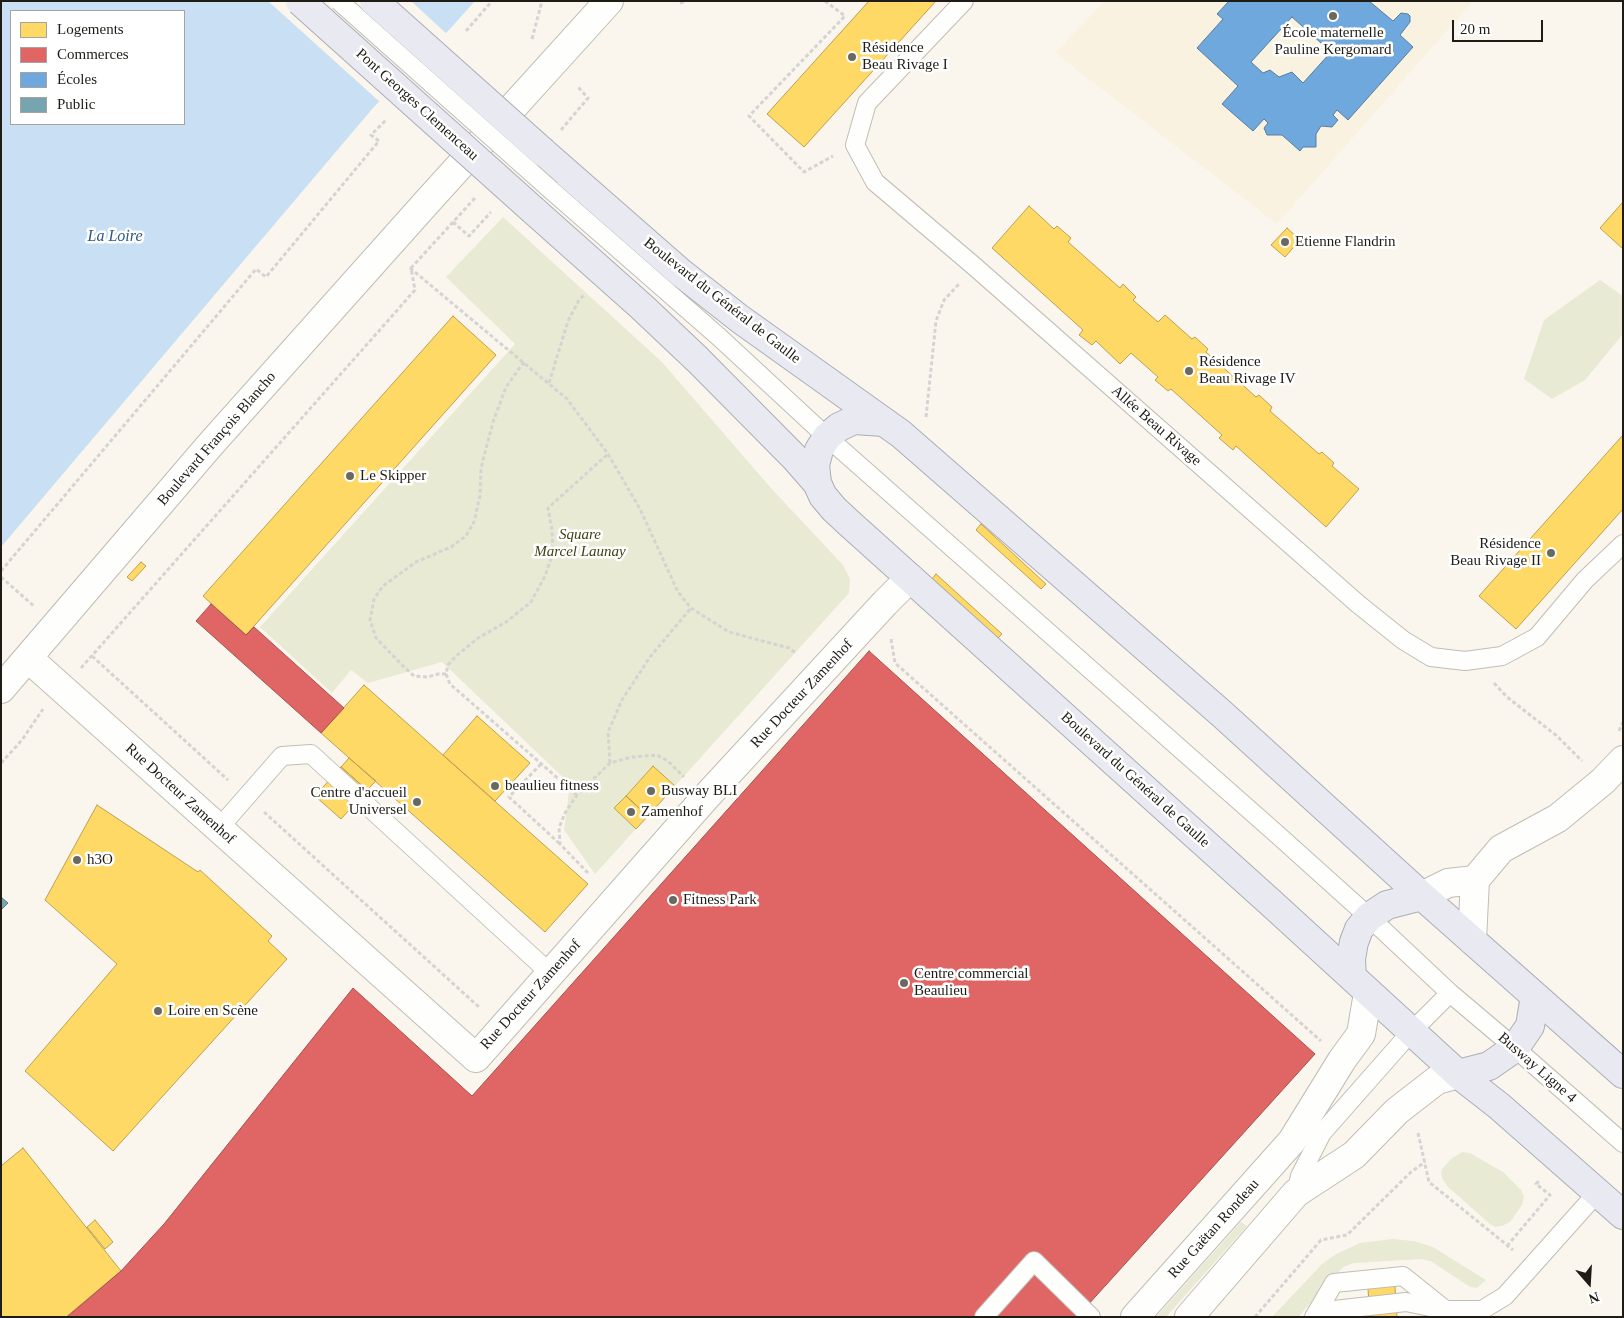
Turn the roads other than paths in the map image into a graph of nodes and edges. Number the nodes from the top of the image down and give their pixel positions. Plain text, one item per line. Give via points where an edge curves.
1 (300, 1) edge
2 (339, 1) edge
3 (374, 1) edge
4 (609, 1) edge
5 (964, 1) edge
6 (559, 181) junction
7 (533, 210) joint
8 (884, 422) junction
9 (827, 437) junction
10 (817, 483) junction
11 (1623, 544) edge
12 (910, 578) junction
13 (28, 658) junction
14 (1, 689) edge
15 (1623, 760) edge
16 (219, 828) junction
17 (1475, 880) junction
18 (1422, 896) junction
19 (1369, 917) junction
20 (1472, 940) junction
21 (551, 974) junction
22 (1360, 985) junction
23 (1450, 993) junction
24 (1535, 996) junction
25 (1412, 1032) junction
26 (1515, 1048) junction
27 (1458, 1074) junction
28 (1623, 1074) edge
29 (1322, 1133) junction
30 (1292, 1141) junction
31 (1623, 1143) edge
32 (1296, 1193) junction
33 (1597, 1193) junction
34 (1623, 1215) edge
35 (1505, 1296) junction
36 (1445, 1310) junction
37 (984, 1317) edge
38 (1091, 1317) edge
39 (1135, 1317) edge
40 (1190, 1317) edge
41 (1314, 1317) edge
42 (1319, 1317) edge
43 (1498, 1317) edge

1 - 7 main road, Pont Georges Clemenceau, bridge
2 - 6 lane, Pont Georges Clemenceau, bridge
3 - 6 main road, bridge via 543,152
4 - 13 street, Boulevard François Blancho via 210,445
5 - 11 lane, Allée Beau Rivage via 867,103 854,145 875,182 1358,604 1403,640 1431,656 1465,661 1502,656 1537,637 1585,580
6 - 8 main road, Boulevard du Général de Gaulle via 740,319
6 - 9 lane, Boulevard du Général de Gaulle
7 - 10 main road, Boulevard du Général de Gaulle via 698,360
8 - 9 main road via 854,420
8 - 18 main road, Boulevard du Général de Gaulle via 1222,714
9 - 10 main road via 815,464
9 - 19 lane, Boulevard du Général de Gaulle
10 - 12 main road, Boulevard du Général de Gaulle via 834,509
12 - 21 street, Rue Docteur Zamenhof via 706,798
12 - 22 main road, Boulevard du Général de Gaulle
13 - 14 street, Boulevard François Blancho
13 - 16 street, Rue Docteur Zamenhof
15 - 17 street via 1558,818 1501,849
16 - 21 lane via 282,756 310,754
16 - 21 street, Rue Docteur Zamenhof via 476,1058
17 - 18 street via 1448,883
17 - 20 street
18 - 19 main road via 1386,905
18 - 20 main road, Boulevard du Général de Gaulle
19 - 22 main road via 1354,942 1352,959
19 - 23 lane, Boulevard du Général de Gaulle
20 - 24 main road, Boulevard du Général de Gaulle
22 - 25 main road, Boulevard du Général de Gaulle
22 - 30 street, Rue Gaëtan Rondeau via 1361,1034
23 - 25 lane
23 - 26 lane, Busway Ligne 4
24 - 26 main road via 1530,1026
24 - 28 main road, Boulevard du Général de Gaulle
25 - 27 main road, Boulevard du Général de Gaulle
25 - 29 lane
26 - 27 main road via 1489,1066
26 - 31 lane, Busway Ligne 4
27 - 32 street via 1437,1080 1398,1110 1354,1155
27 - 33 main road, Boulevard du Général de Gaulle
29 - 30 lane
29 - 32 lane via 1300,1176
30 - 39 street, Rue Gaëtan Rondeau
32 - 40 street
33 - 34 main road, Boulevard du Général de Gaulle
33 - 35 lane
35 - 36 lane via 1482,1310
35 - 43 lane
36 - 41 lane via 1403,1276 1334,1283
36 - 42 lane via 1406,1302 1334,1310
37 - 38 lane via 1034,1262

